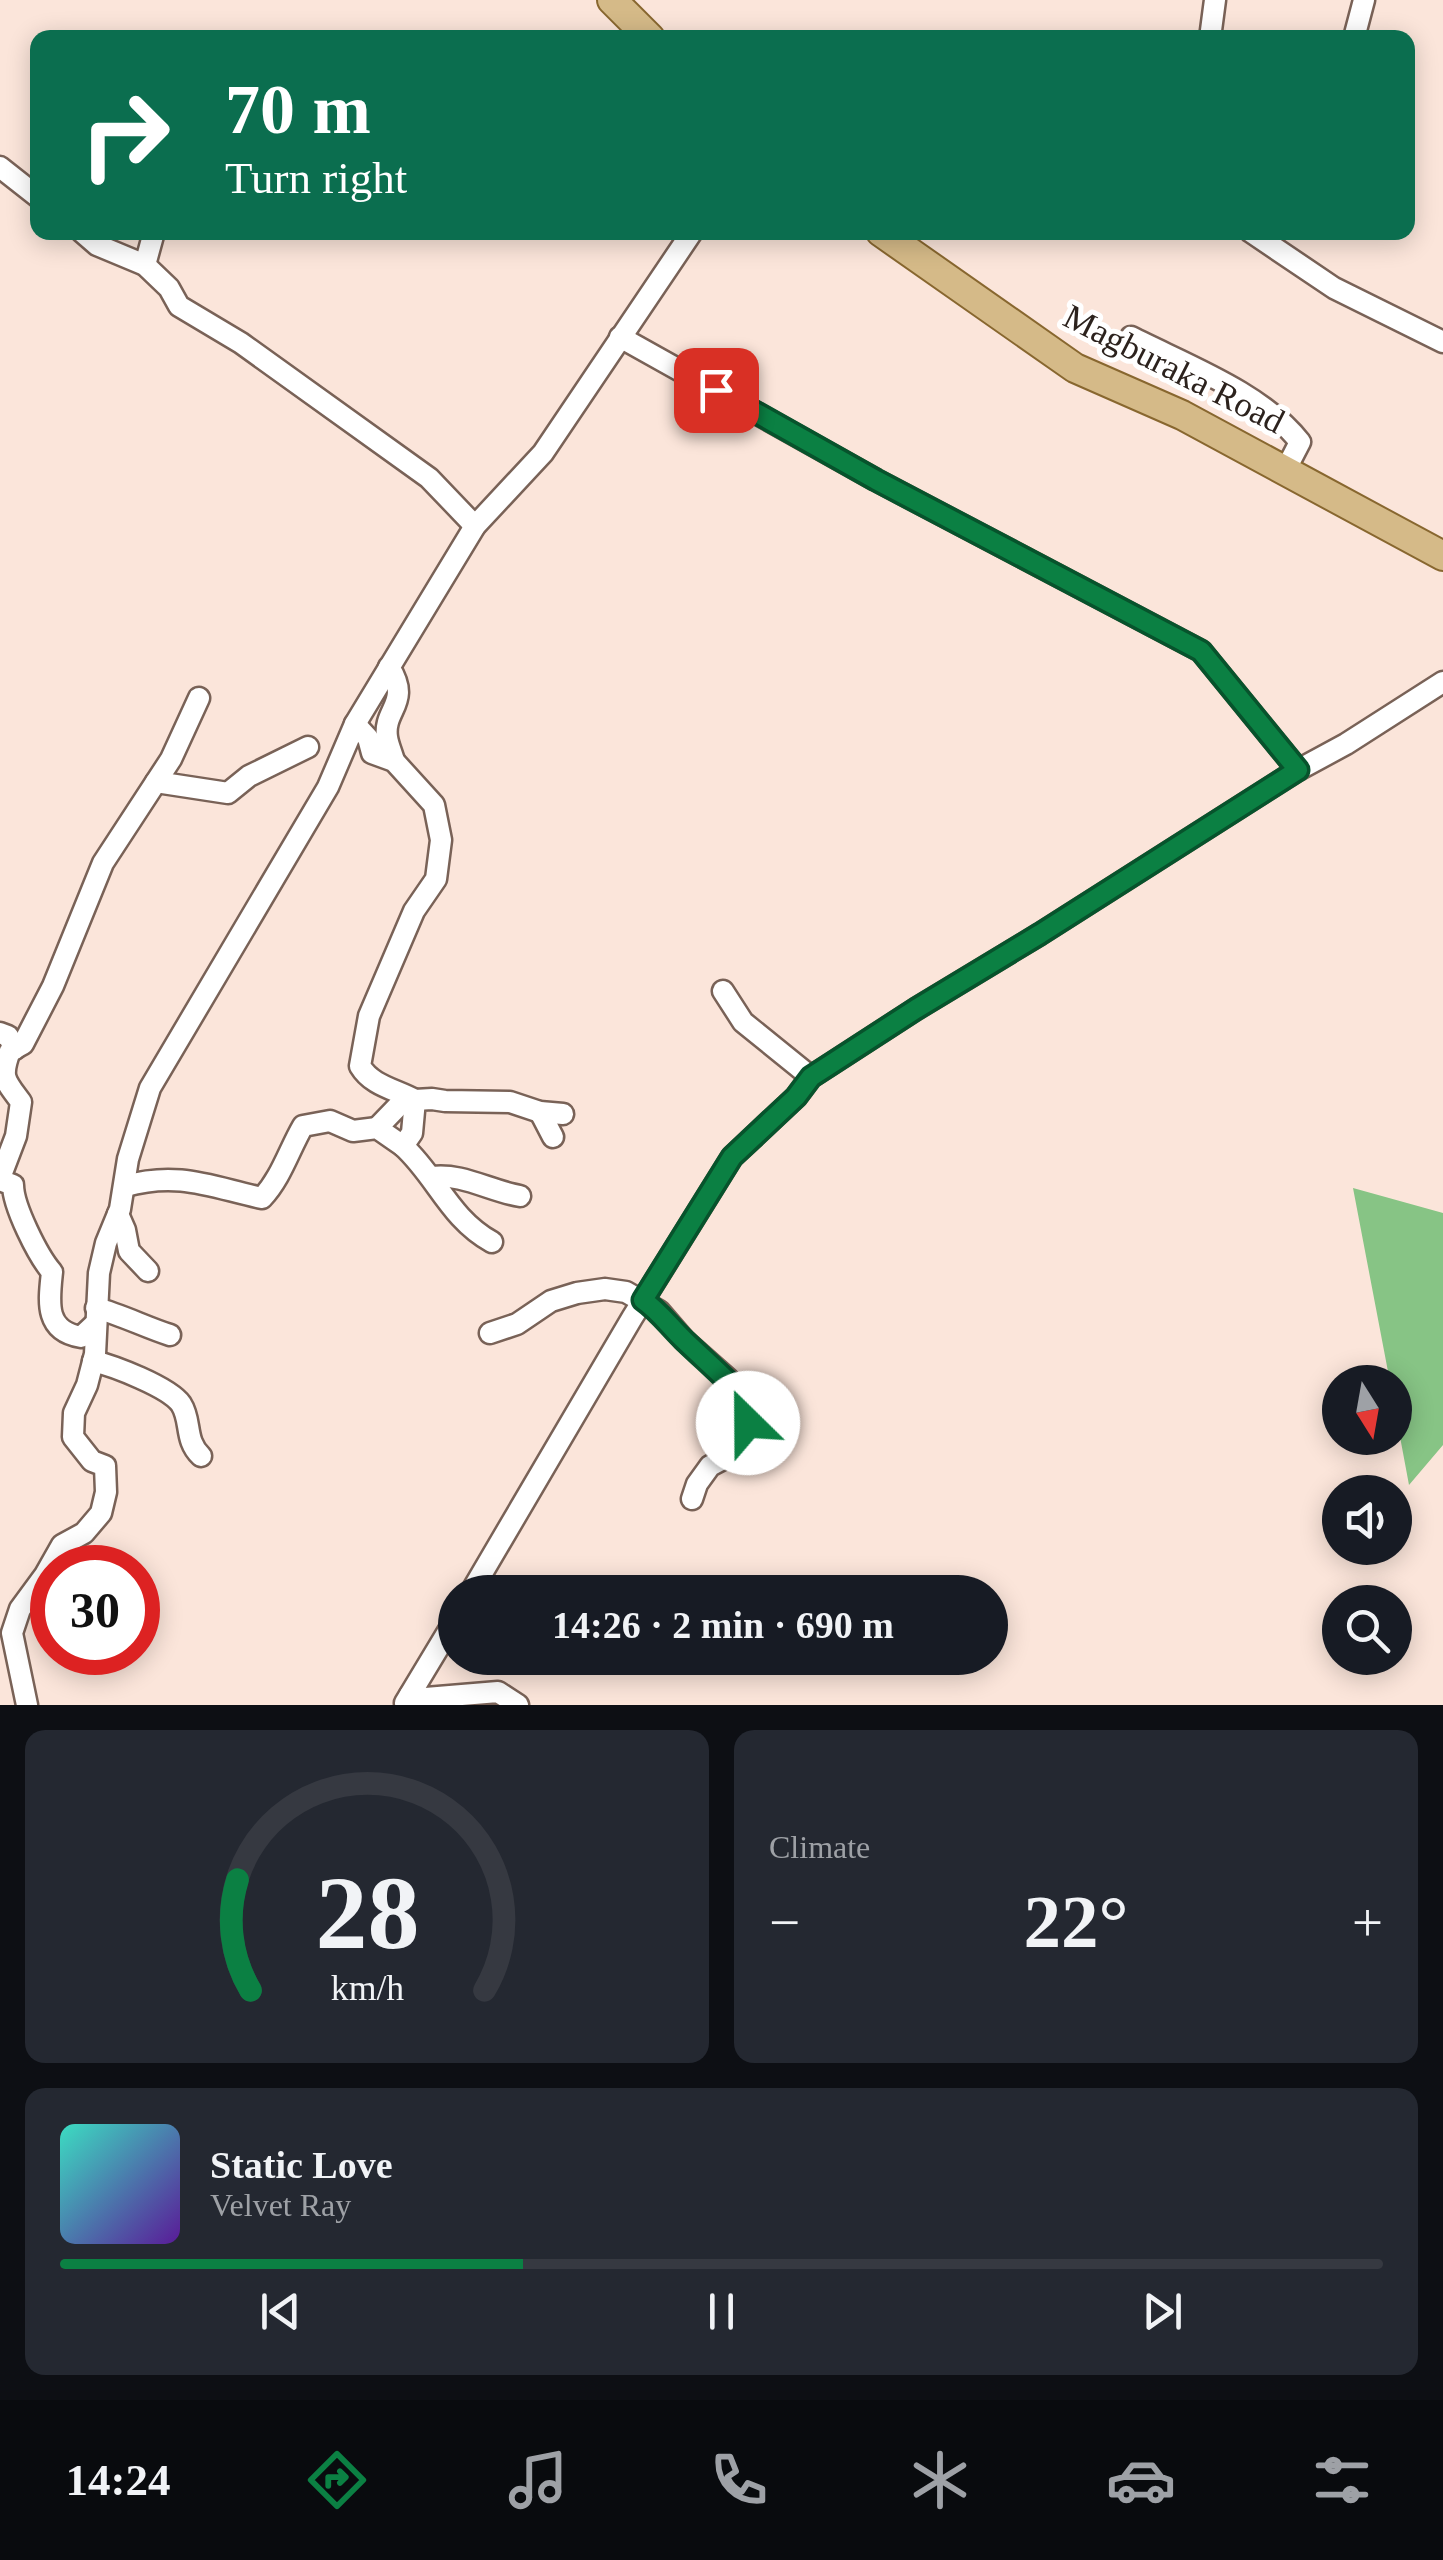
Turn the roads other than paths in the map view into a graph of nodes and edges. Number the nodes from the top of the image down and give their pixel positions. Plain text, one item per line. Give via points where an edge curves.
1 (612, 0) edge
2 (1215, 0) edge
3 (1364, 0) edge
4 (642, 30) edge
5 (1211, 30) edge
6 (1356, 30) edge
7 (0, 167) edge
8 (30, 190) edge
9 (92, 240) edge
10 (152, 240) edge
11 (687, 240) edge
12 (892, 240) edge
13 (1263, 240) edge
14 (144, 265) junction
15 (620, 337) junction
16 (1131, 337) dead end
17 (1443, 342) edge
18 (1286, 469) junction
19 (475, 526) junction
20 (1443, 556) edge
21 (389, 667) junction
22 (1443, 682) edge
23 (199, 698) dead end
24 (355, 724) junction
25 (308, 747) dead end
26 (394, 760) junction
27 (1298, 770) junction
28 (156, 782) junction
29 (723, 991) dead end
30 (7, 1041) edge
31 (811, 1077) junction
32 (415, 1100) junction
33 (540, 1112) junction
34 (563, 1114) dead end
35 (377, 1128) junction
36 (552, 1137) dead end
37 (403, 1146) junction
38 (432, 1176) junction
39 (0, 1179) edge
40 (126, 1186) junction
41 (520, 1196) dead end
42 (118, 1214) junction
43 (492, 1242) dead end
44 (148, 1271) dead end
45 (643, 1300) junction
46 (96, 1316) junction
47 (490, 1332) dead end
48 (170, 1335) dead end
49 (93, 1361) junction
50 (201, 1456) dead end
51 (692, 1499) dead end
52 (481, 1575) edge
53 (438, 1648) edge
54 (407, 1700) edge
55 (27, 1705) edge
56 (518, 1705) edge

1 - 4 main road
2 - 5 street
3 - 6 street
7 - 8 street
9 - 14 street
10 - 14 street
11 - 15 street
12 - 18 main road, Magburaka Road via 1075,368
13 - 17 street via 1334,288
14 - 19 street via 179,306 242,343 429,478
15 - 19 street via 542,454
15 - 27 street via 1201,651
16 - 18 street via 1284,424 1300,442
18 - 20 main road, Magburaka Road
19 - 21 street
21 - 24 street
21 - 26 street via 399,690 386,734
22 - 27 street
23 - 28 street
24 - 26 street via 372,753
24 - 40 street via 328,788 150,1088
25 - 28 street via 228,793
26 - 32 street via 434,806 441,840 436,880 414,910 369,1016 360,1066 366,1078
27 - 31 street
28 - 30 street via 103,863 23,1044
29 - 31 street via 743,1022
30 - 39 street via 3,1079 21,1102
31 - 45 street via 732,1157
32 - 33 street via 510,1102
32 - 35 street via 405,1099
32 - 37 street via 412,1133
33 - 34 street
33 - 36 street
35 - 37 street
35 - 40 street via 304,1126 262,1198 188,1179
37 - 38 street
38 - 41 street
38 - 43 street via 451,1208
39 - 46 street via 13,1185 13,1199 52,1272 52,1319 81,1338
40 - 42 street
42 - 44 street via 130,1252
42 - 46 street via 98,1273
45 - 47 street via 606,1289 577,1293
45 - 51 street via 750,1404 748,1423 727,1457 710,1466
45 - 52 street
46 - 48 street via 122,1315
46 - 49 street
49 - 50 street via 172,1396 182,1405 192,1447
49 - 55 street via 74,1413 73,1437 105,1466 102,1513 62,1544 20,1609 12,1633
53 - 54 street
54 - 56 street via 498,1692

